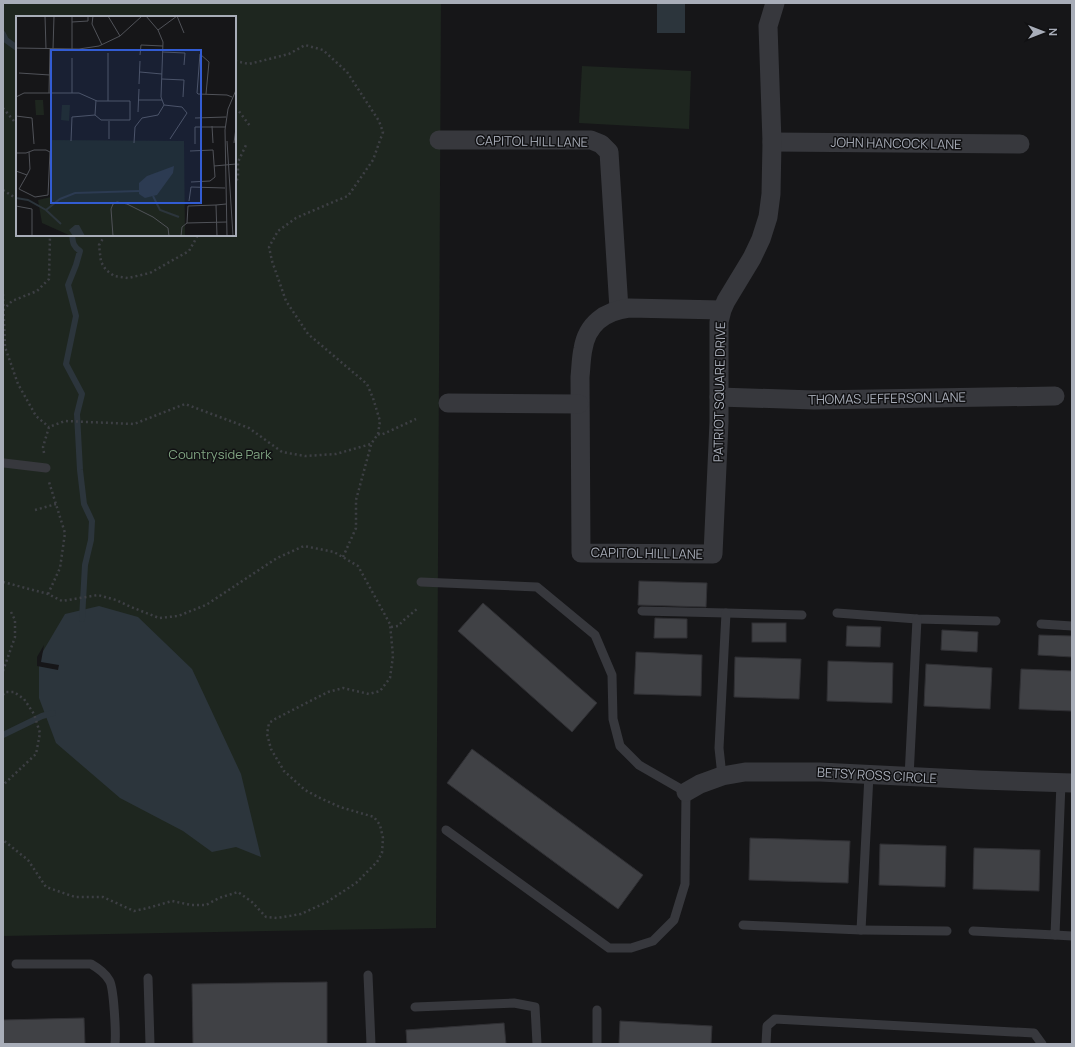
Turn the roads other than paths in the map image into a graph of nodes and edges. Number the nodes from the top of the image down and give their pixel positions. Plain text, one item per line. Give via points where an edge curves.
1 (775, 3) edge
2 (439, 140) dead end
3 (772, 142) junction
4 (1020, 144) dead end
5 (619, 309) junction
6 (722, 310) junction
7 (1055, 396) dead end
8 (718, 397) junction
9 (448, 403) dead end
10 (579, 404) junction
11 (3, 465) edge
12 (46, 468) road end
13 (713, 554) joint
14 (421, 582) dead end
15 (642, 611) dead end
16 (726, 613) junction
17 (836, 613) dead end
18 (802, 615) dead end
19 (917, 619) junction
20 (996, 621) dead end
21 (1041, 624) dead end
22 (1072, 626) edge
23 (869, 775) junction
24 (722, 776) junction
25 (909, 776) junction
26 (1066, 783) edge
27 (686, 792) junction
28 (446, 830) dead end
29 (743, 925) dead end
30 (861, 930) junction
31 (947, 931) dead end
32 (973, 931) dead end
33 (1055, 935) junction
34 (1072, 936) edge
35 (16, 964) dead end
36 (368, 975) dead end
37 (148, 978) dead end
38 (415, 1007) dead end
39 (597, 1010) dead end
40 (116, 1044) edge
41 (150, 1044) edge
42 (371, 1044) edge
43 (537, 1044) edge
44 (597, 1044) edge
45 (766, 1044) edge
46 (1042, 1044) edge

1 - 3 street, PATRIOT SQUARE DRIVE via 768,26
2 - 5 street, CAPITOL HILL LANE via 591,140 601,144 609,152
3 - 4 street, JOHN HANCOCK LANE
3 - 6 street, PATRIOT SQUARE DRIVE via 768,217 752,258
5 - 6 street
5 - 10 street via 605,315 594,324 586,336 581,363
6 - 8 street, PATRIOT SQUARE DRIVE via 719,322
7 - 8 street, THOMAS JEFFERSON LANE via 814,400
8 - 13 street, PATRIOT SQUARE DRIVE
9 - 10 street
10 - 13 street, CAPITOL HILL LANE via 581,553
11 - 12 lane
14 - 27 lane via 537,587 595,635 612,675 613,719 620,746 639,765
15 - 16 lane
16 - 18 lane
16 - 24 lane via 719,748
17 - 19 lane
19 - 20 lane
19 - 25 lane
21 - 22 lane
23 - 24 street, BETSY ROSS CIRCLE via 745,772
23 - 25 street, BETSY ROSS CIRCLE
23 - 30 lane
24 - 27 street, BETSY ROSS CIRCLE
25 - 26 street, BETSY ROSS CIRCLE
26 - 33 lane
27 - 28 lane via 685,884 674,920 653,941 631,948 609,948
29 - 30 lane
30 - 31 lane
32 - 33 lane
33 - 34 lane
35 - 40 lane via 91,964 100,970 111,981
36 - 42 lane
37 - 41 lane
38 - 43 lane via 514,1003 535,1007
39 - 44 lane
45 - 46 lane via 767,1026 775,1019 1034,1033

